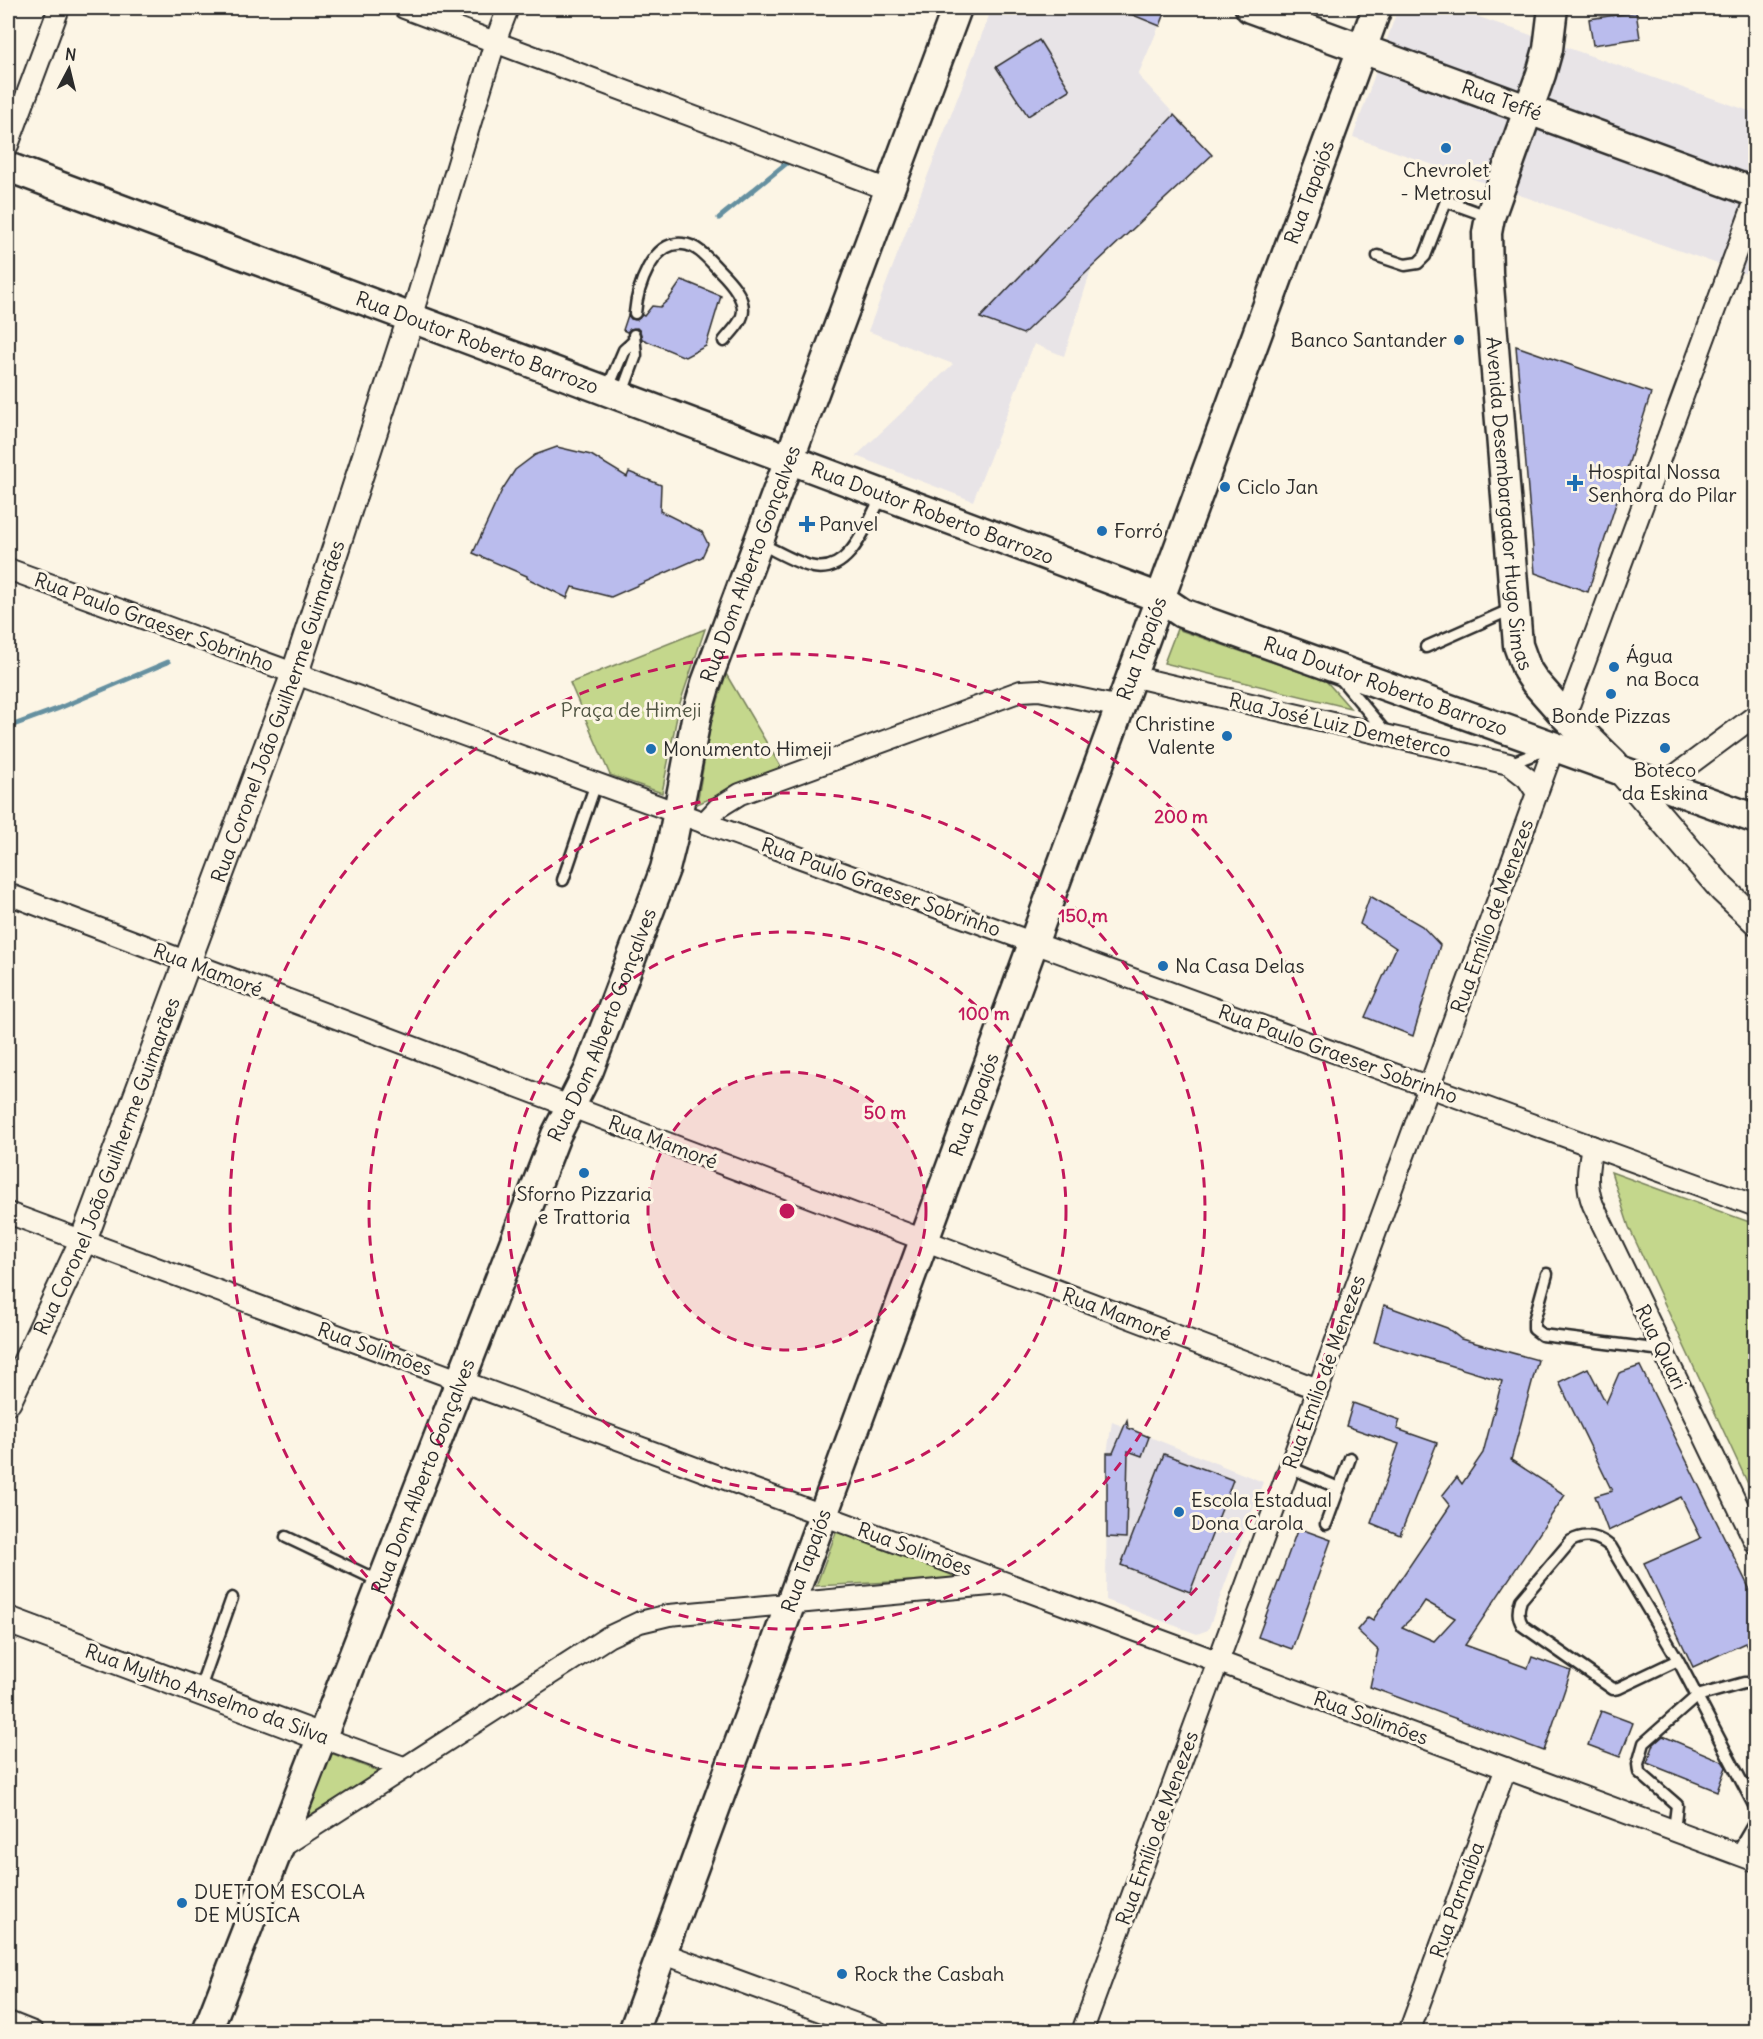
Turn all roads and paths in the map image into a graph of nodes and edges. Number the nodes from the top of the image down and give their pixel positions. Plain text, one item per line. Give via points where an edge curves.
1 (59, 8) edge
2 (404, 8) edge
3 (508, 8) edge
4 (957, 8) edge
5 (1250, 8) edge
6 (1377, 8) edge
7 (1553, 8) edge
8 (495, 42) junction
9 (1362, 49) junction
10 (1529, 110) junction
11 (8, 145) edge
12 (8, 167) edge
13 (889, 190) junction
14 (1755, 193) edge
15 (1755, 198) edge
16 (1490, 217) junction
17 (1378, 256) dead end
18 (635, 313) dead end
19 (411, 318) junction
20 (724, 341) dead end
21 (614, 394) junction
22 (789, 459) junction
23 (882, 494) junction
24 (759, 543) junction
25 (8, 569) edge
26 (1160, 598) junction
27 (1514, 608) junction
28 (1426, 647) dead end
29 (1330, 666) junction
30 (295, 673) junction
31 (1131, 676) junction
32 (1120, 707) junction
33 (1755, 714) edge
34 (1565, 716) junction
35 (1519, 734) junction
36 (1389, 736) junction
37 (1554, 747) junction
38 (1509, 764) junction
39 (1620, 770) junction
40 (596, 783) junction
41 (1662, 785) junction
42 (1537, 793) junction
43 (677, 812) junction
44 (1659, 816) junction
45 (1755, 819) edge
46 (704, 823) junction
47 (563, 880) dead end
48 (8, 894) edge
49 (1755, 921) edge
50 (1034, 943) junction
51 (187, 962) junction
52 (1429, 1087) junction
53 (571, 1107) junction
54 (1592, 1146) junction
55 (1755, 1206) edge
56 (8, 1213) edge
57 (83, 1240) junction
58 (924, 1241) junction
59 (1547, 1274) dead end
60 (1662, 1350) junction
61 (460, 1380) junction
62 (1318, 1389) junction
63 (8, 1401) edge
64 (1350, 1458) dead end
65 (1289, 1467) junction
66 (1339, 1488) junction
67 (823, 1515) junction
68 (1326, 1524) dead end
69 (286, 1537) dead end
70 (1755, 1544) edge
71 (381, 1582) junction
72 (1008, 1584) junction
73 (232, 1598) dead end
74 (791, 1603) junction
75 (8, 1620) edge
76 (1678, 1660) junction
77 (1218, 1662) junction
78 (1755, 1690) edge
79 (199, 1692) junction
80 (1697, 1696) junction
81 (321, 1737) junction
82 (406, 1768) junction
83 (1506, 1768) junction
84 (1755, 1809) edge
85 (1755, 1820) edge
86 (1674, 1830) junction
87 (277, 1850) junction
88 (1736, 1854) junction
89 (1755, 1861) edge
90 (662, 1953) junction
91 (8, 2022) edge
92 (33, 2031) edge
93 (207, 2031) edge
94 (633, 2031) edge
95 (878, 2031) edge
96 (1082, 2031) edge
97 (1409, 2031) edge

1 - 11 street
2 - 8 street
3 - 8 street, Rua Coronel João Guilherme Guimarães
4 - 13 main road, Rua Dom Alberto Gonçalves
5 - 9 main road, Rua Teffé
6 - 9 main road, Rua Tapajós
7 - 10 main road, Avenida Desembargador Hugo Simas via 1548,49
8 - 13 street
8 - 19 street, Rua Coronel João Guilherme Guimarães
9 - 10 main road, Rua Teffé
9 - 26 main road, Rua Tapajós
10 - 14 main road, Rua Teffé
10 - 16 main road, Avenida Desembargador Hugo Simas
12 - 19 main road, Rua Doutor Roberto Barrozo
13 - 22 main road, Rua Dom Alberto Gonçalves
15 - 34 street
16 - 17 lane via 1446,201 1425,256 1418,263 1405,265
16 - 27 main road, Avenida Desembargador Hugo Simas via 1488,273
18 - 20 lane via 639,286 656,255 668,246 683,244 697,249 731,282 741,300 740,321
19 - 21 main road, Rua Doutor Roberto Barrozo
19 - 30 street, Rua Coronel João Guilherme Guimarães
21 - 21 lane via 624,350 634,338 636,355
21 - 22 main road, Rua Doutor Roberto Barrozo
22 - 23 main road, Rua Doutor Roberto Barrozo
22 - 24 main road, Rua Dom Alberto Gonçalves
23 - 24 lane via 849,556 839,564 813,567
23 - 26 main road, Rua Doutor Roberto Barrozo
24 - 43 main road, Rua Dom Alberto Gonçalves via 696,714
25 - 30 street, Rua Paulo Graeser Sobrinho
26 - 29 main road, Rua Doutor Roberto Barrozo via 1182,613
26 - 31 main road, Rua Tapajós
27 - 28 lane
27 - 34 main road, Avenida Desembargador Hugo Simas via 1518,645 1527,670
29 - 35 main road, Rua Doutor Roberto Barrozo
29 - 36 lane
30 - 40 street, Rua Paulo Graeser Sobrinho
30 - 51 street, Rua Coronel João Guilherme Guimarães
31 - 32 main road, Rua Tapajós
31 - 36 street, Rua José Luiz Demeterco
32 - 46 street via 1039,690 1021,691 740,794 719,807
32 - 50 main road, Rua Tapajós
33 - 41 street
34 - 35 main road via 1548,729
34 - 39 main road, Avenida Desembargador Hugo Simas
35 - 37 main road, Rua Doutor Roberto Barrozo
36 - 38 street, Rua José Luiz Demeterco
37 - 38 lane
37 - 39 main road, Rua Doutor Roberto Barrozo
37 - 42 street, Rua Emílio de Menezes
38 - 42 street, Rua José Luiz Demeterco via 1527,778
39 - 41 main road, Rua Doutor Roberto Barrozo
39 - 44 street, Avenida Desembargador Hugo Simas
40 - 43 street, Rua Paulo Graeser Sobrinho
40 - 47 lane
41 - 44 street
41 - 45 main road, Rua Doutor Roberto Barrozo
42 - 52 street, Rua Emílio de Menezes
43 - 46 street, Rua Paulo Graeser Sobrinho
43 - 53 main road, Rua Dom Alberto Gonçalves via 654,898 589,1070
44 - 49 street, Avenida Desembargador Hugo Simas
46 - 50 street, Rua Paulo Graeser Sobrinho
48 - 51 street, Rua Mamoré
50 - 52 street, Rua Paulo Graeser Sobrinho
50 - 58 main road, Rua Tapajós
51 - 53 street, Rua Mamoré
51 - 57 street, Rua Coronel João Guilherme Guimarães
52 - 54 street, Rua Paulo Graeser Sobrinho
52 - 62 street, Rua Emílio de Menezes
53 - 58 street, Rua Mamoré
53 - 61 main road, Rua Dom Alberto Gonçalves via 556,1135
54 - 55 street, Rua Paulo Graeser Sobrinho
54 - 60 street, Rua Quari via 1587,1191
56 - 57 street, Rua Solimões
57 - 61 street, Rua Solimões
57 - 63 street, Rua Coronel João Guilherme Guimarães
58 - 62 street, Rua Mamoré
58 - 67 main road, Rua Tapajós
59 - 60 lane via 1534,1321 1534,1329 1542,1335
60 - 70 street, Rua Quari
61 - 67 street, Rua Solimões
61 - 71 main road, Rua Dom Alberto Gonçalves
62 - 65 street, Rua Emílio de Menezes
64 - 66 lane
65 - 66 lane
65 - 77 street, Rua Emílio de Menezes
66 - 68 lane
67 - 72 street, Rua Solimões
67 - 74 main road, Rua Tapajós
69 - 71 lane
71 - 81 main road, Rua Dom Alberto Gonçalves
72 - 74 street
72 - 77 street, Rua Solimões
73 - 79 lane
74 - 82 street via 669,1615 640,1622 608,1637
74 - 90 main road, Rua Tapajós
75 - 79 street, Rua Myltho Anselmo da Silva
76 - 76 lane via 1611,1547 1599,1538 1584,1536 1570,1541 1518,1607 1523,1626 1613,1689
76 - 80 lane
77 - 83 street, Rua Solimões
77 - 96 street, Rua Emílio de Menezes
78 - 80 lane via 1744,1683
79 - 81 street, Rua Myltho Anselmo da Silva
80 - 84 lane
80 - 86 lane via 1644,1743 1638,1764 1639,1772 1677,1805
81 - 82 street, Rua Myltho Anselmo da Silva
81 - 87 main road, Rua Dom Alberto Gonçalves
82 - 87 street
83 - 86 street, Rua Solimões
83 - 97 street, Rua Parnaíba
85 - 88 lane
86 - 88 street, Rua Solimões
87 - 93 main road, Rua Dom Alberto Gonçalves
88 - 89 street, Rua Solimões
90 - 94 main road, Rua Tapajós
90 - 95 street
91 - 92 street

